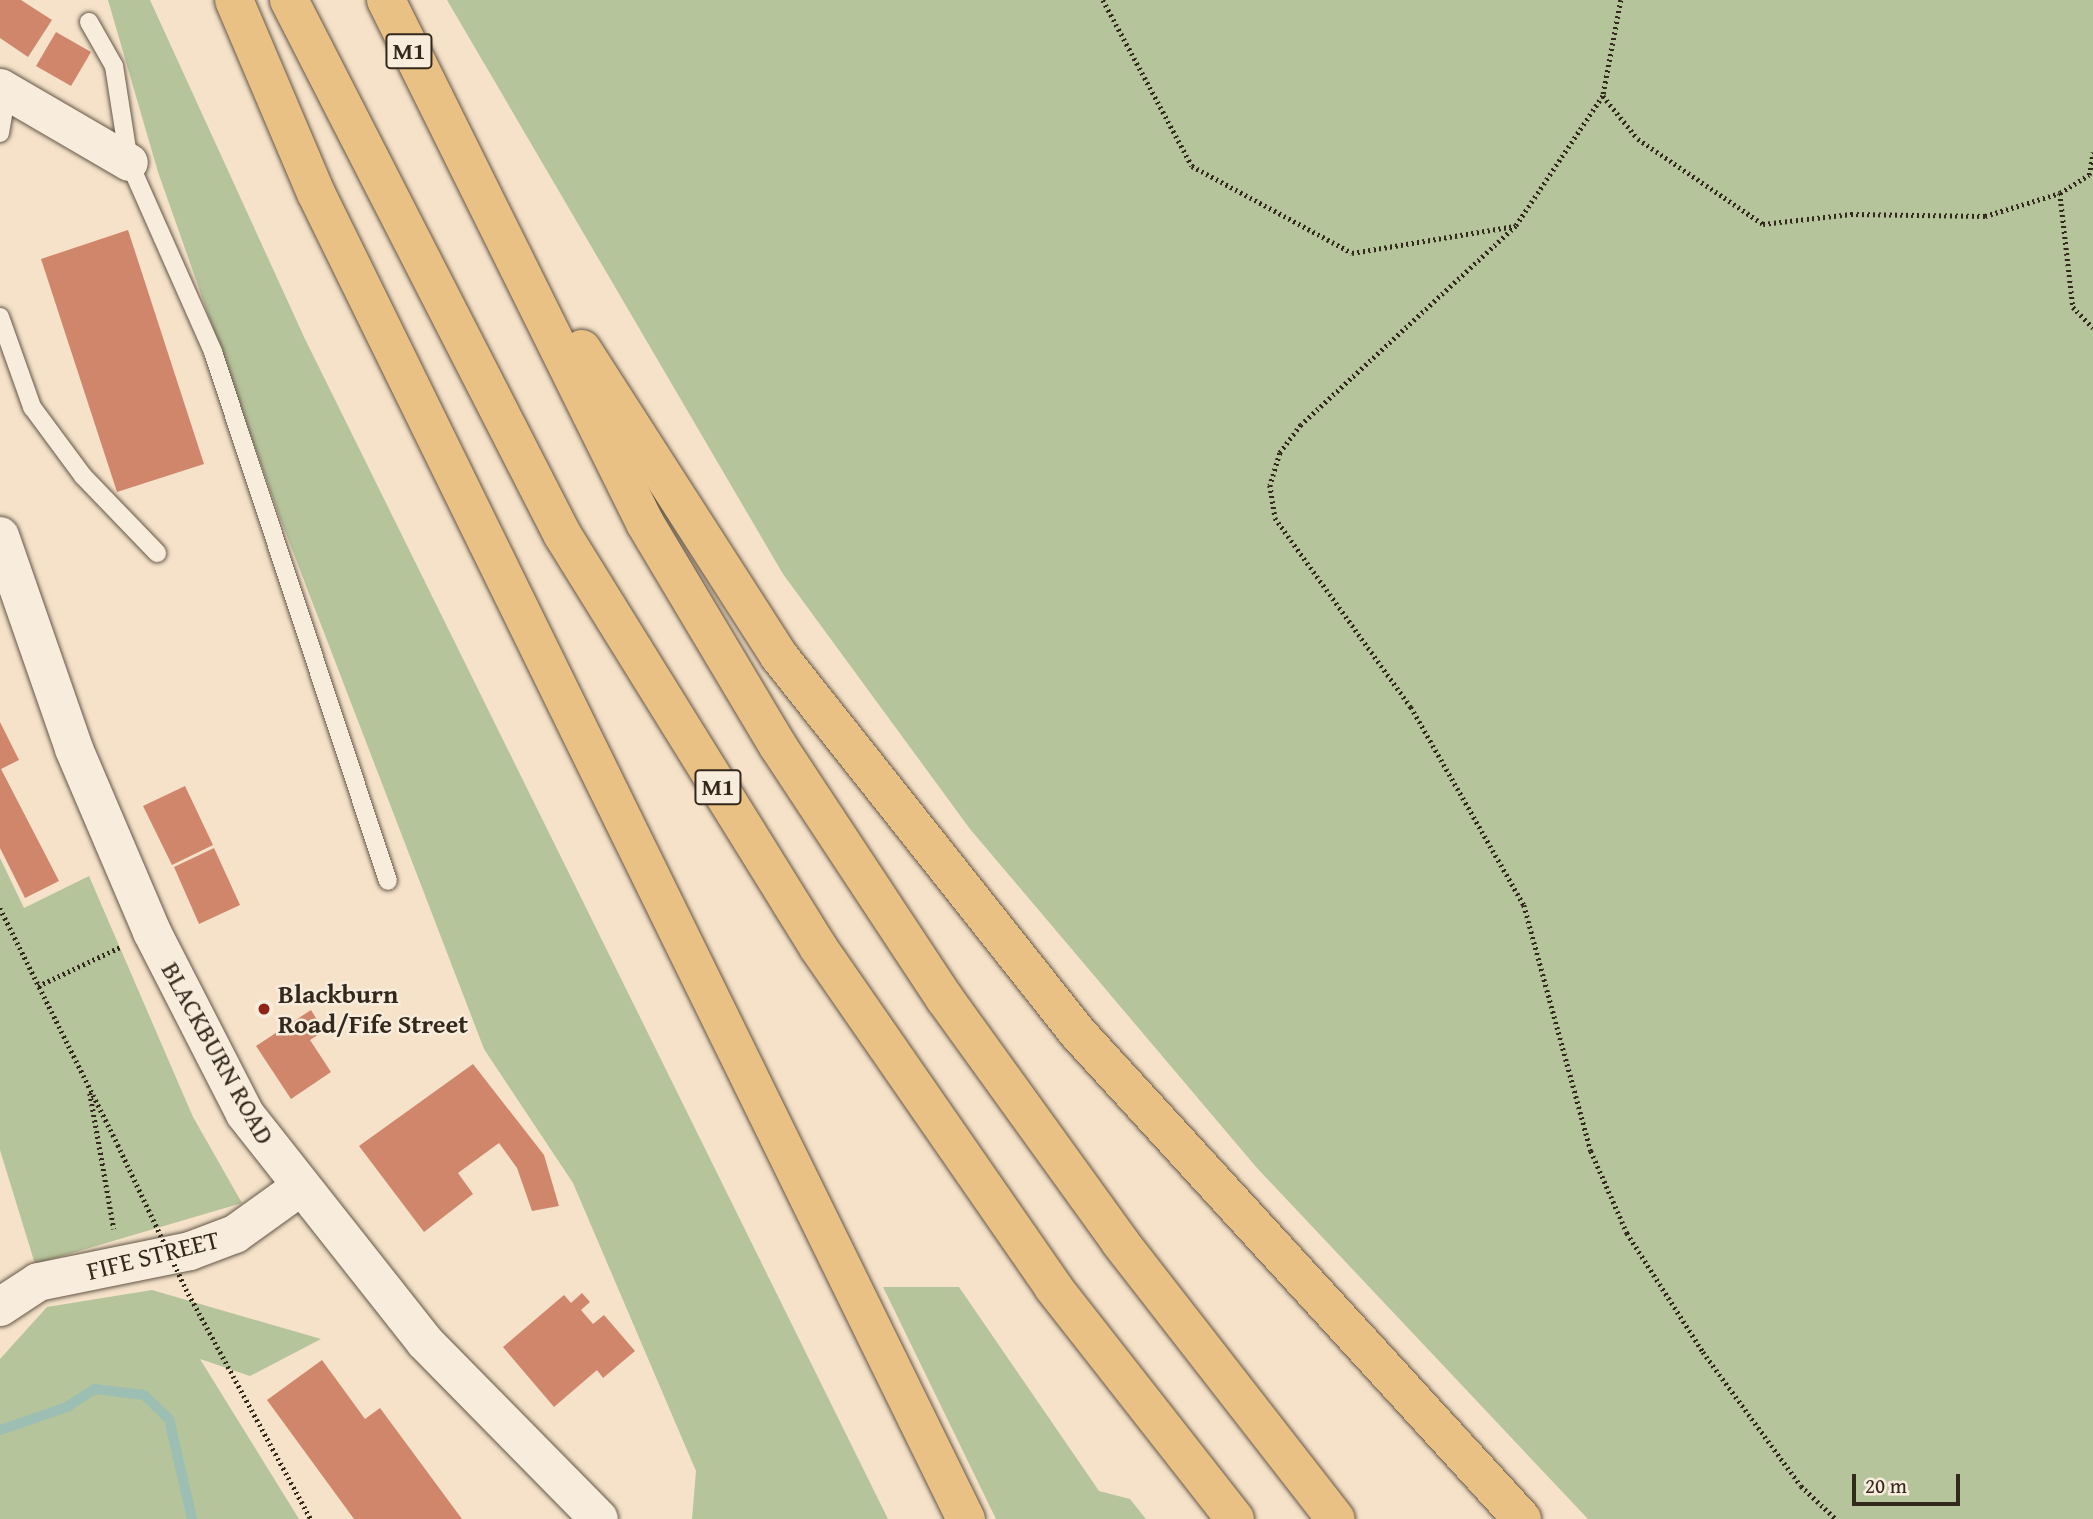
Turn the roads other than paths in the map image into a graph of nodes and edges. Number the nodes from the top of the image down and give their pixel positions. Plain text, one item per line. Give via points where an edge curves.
1 (234, 0) edge
2 (289, 0) edge
3 (386, 0) edge
4 (89, 22) dead end
5 (4, 89) edge
6 (432, 102) junction
7 (0, 133) edge
8 (129, 162) junction
9 (0, 317) edge
10 (0, 536) edge
11 (157, 553) dead end
12 (388, 881) dead end
13 (299, 1188) junction
14 (0, 1307) edge
15 (599, 1519) edge
16 (966, 1519) edge
17 (1235, 1519) edge
18 (1336, 1519) edge
19 (1522, 1519) edge

1 - 16 highway via 316,193
2 - 17 highway, M1 via 562,534 810,935 1053,1287
3 - 6 highway, M1
4 - 8 lane via 114,66
5 - 7 lane
5 - 8 street
6 - 18 highway, M1 via 645,523 778,746 945,999 1065,1165
6 - 19 highway via 779,656 1076,1031
8 - 12 lane via 213,352
9 - 11 lane via 32,407 83,476
10 - 13 street, BLACKBURN ROAD via 74,749 152,932 245,1114
13 - 14 street, FIFE STREET via 235,1234 113,1268 38,1282
13 - 15 street, BLACKBURN ROAD via 425,1342

